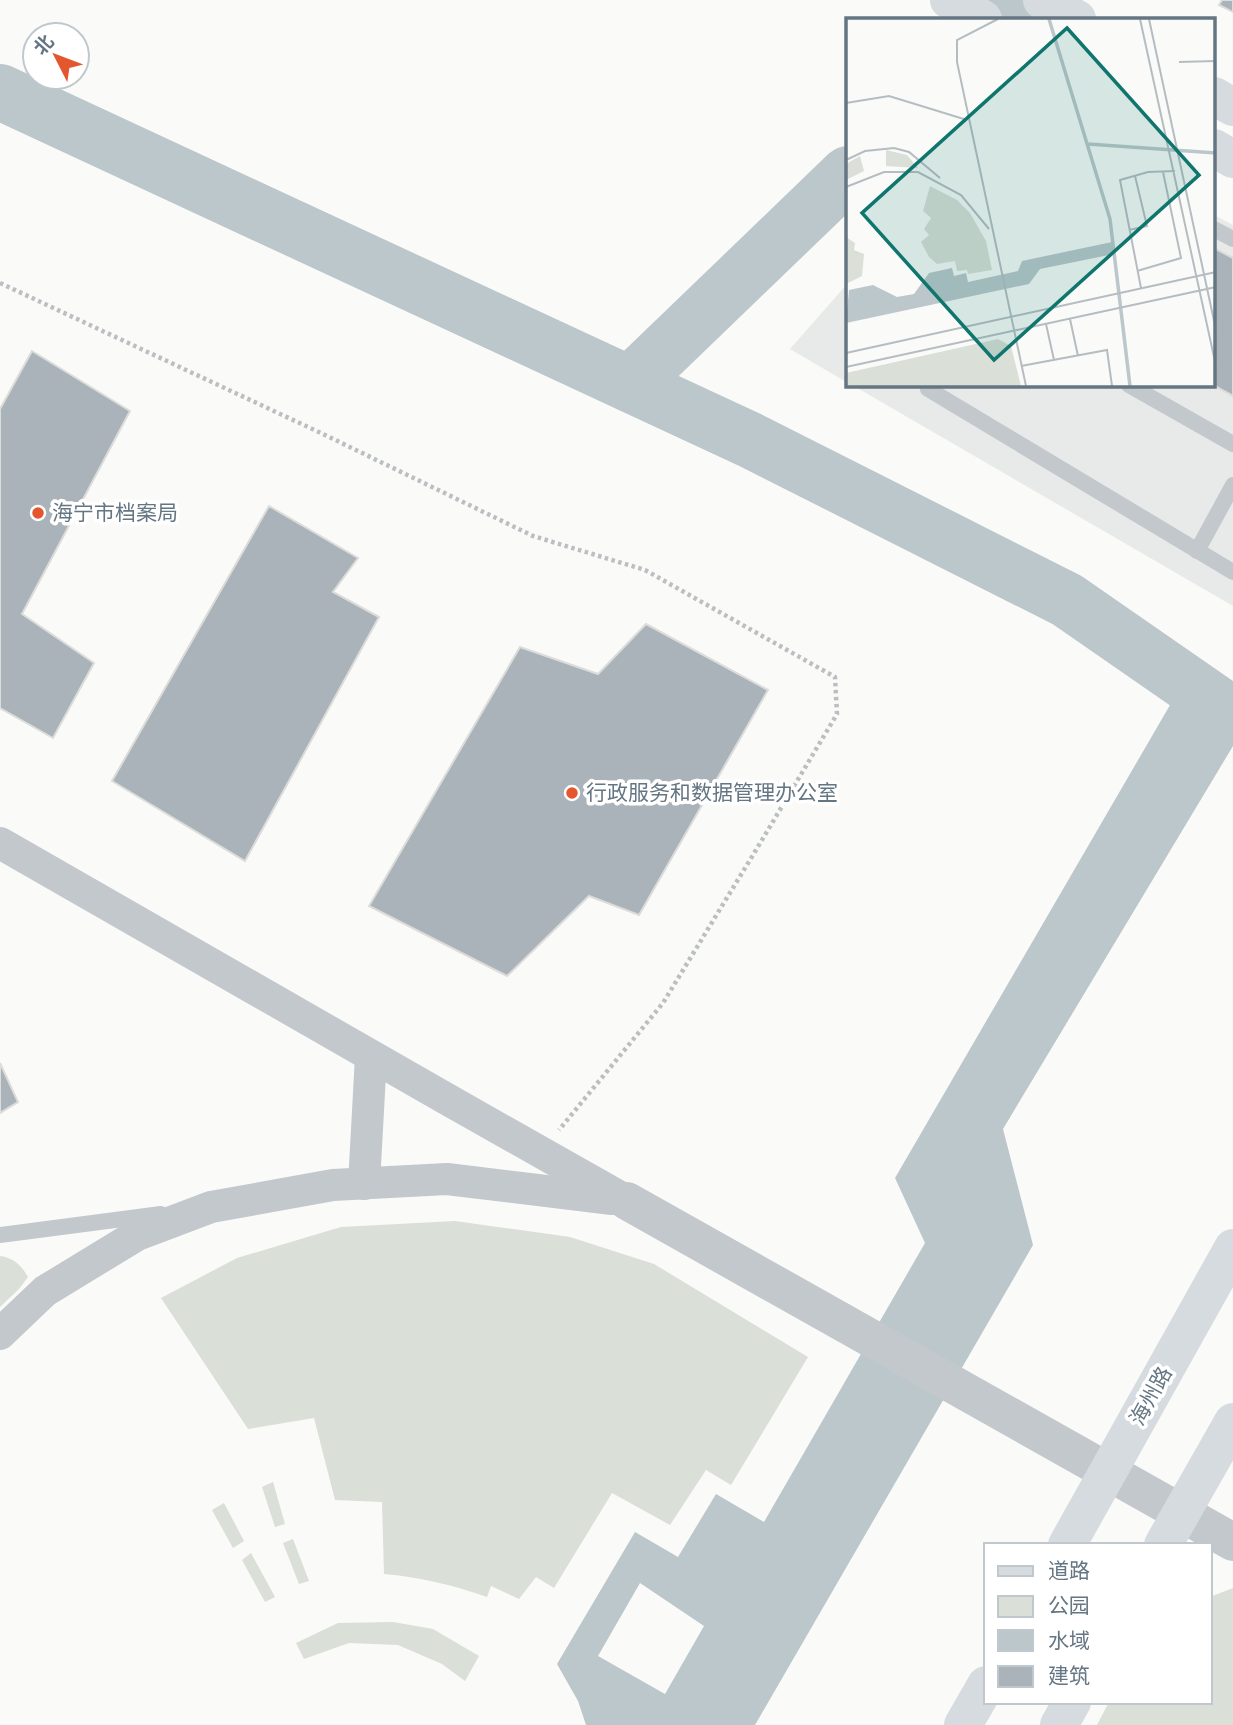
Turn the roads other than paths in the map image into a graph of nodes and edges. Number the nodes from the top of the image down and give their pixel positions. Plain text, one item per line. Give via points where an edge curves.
1 (949, 0) edge
2 (1042, 0) edge
3 (981, 18) edge
4 (1075, 18) edge
5 (1216, 97) edge
6 (1233, 107) edge
7 (1216, 149) edge
8 (1233, 159) edge
9 (1216, 230) edge
10 (1233, 239) edge
11 (929, 387) edge
12 (1133, 387) edge
13 (1233, 444) edge
14 (1233, 485) edge
15 (1197, 551) junction
16 (1233, 572) edge
17 (2, 846) edge
18 (371, 1056) junction
19 (363, 1184) junction
20 (627, 1201) junction
21 (211, 1207) junction
22 (0, 1235) edge
23 (1233, 1248) edge
24 (0, 1334) edge
25 (1233, 1422) edge
26 (1109, 1472) junction
27 (1172, 1529) edge
28 (1233, 1542) edge
29 (1068, 1543) edge
30 (984, 1688) edge
31 (1071, 1704) edge
32 (963, 1725) edge
33 (1059, 1725) edge

1 - 3 main road
2 - 4 main road
5 - 6 main road
7 - 8 main road
9 - 10 lane
11 - 15 lane
12 - 13 lane
14 - 15 lane
15 - 16 lane
17 - 18 street
18 - 19 street
18 - 20 street
19 - 20 street via 447,1179
19 - 21 street
20 - 26 street
21 - 22 lane
21 - 24 street via 137,1235 45,1291
23 - 26 main road, 海州路
25 - 27 main road
26 - 27 street
26 - 29 main road, 海州路
27 - 28 street
30 - 32 main road
31 - 33 main road

